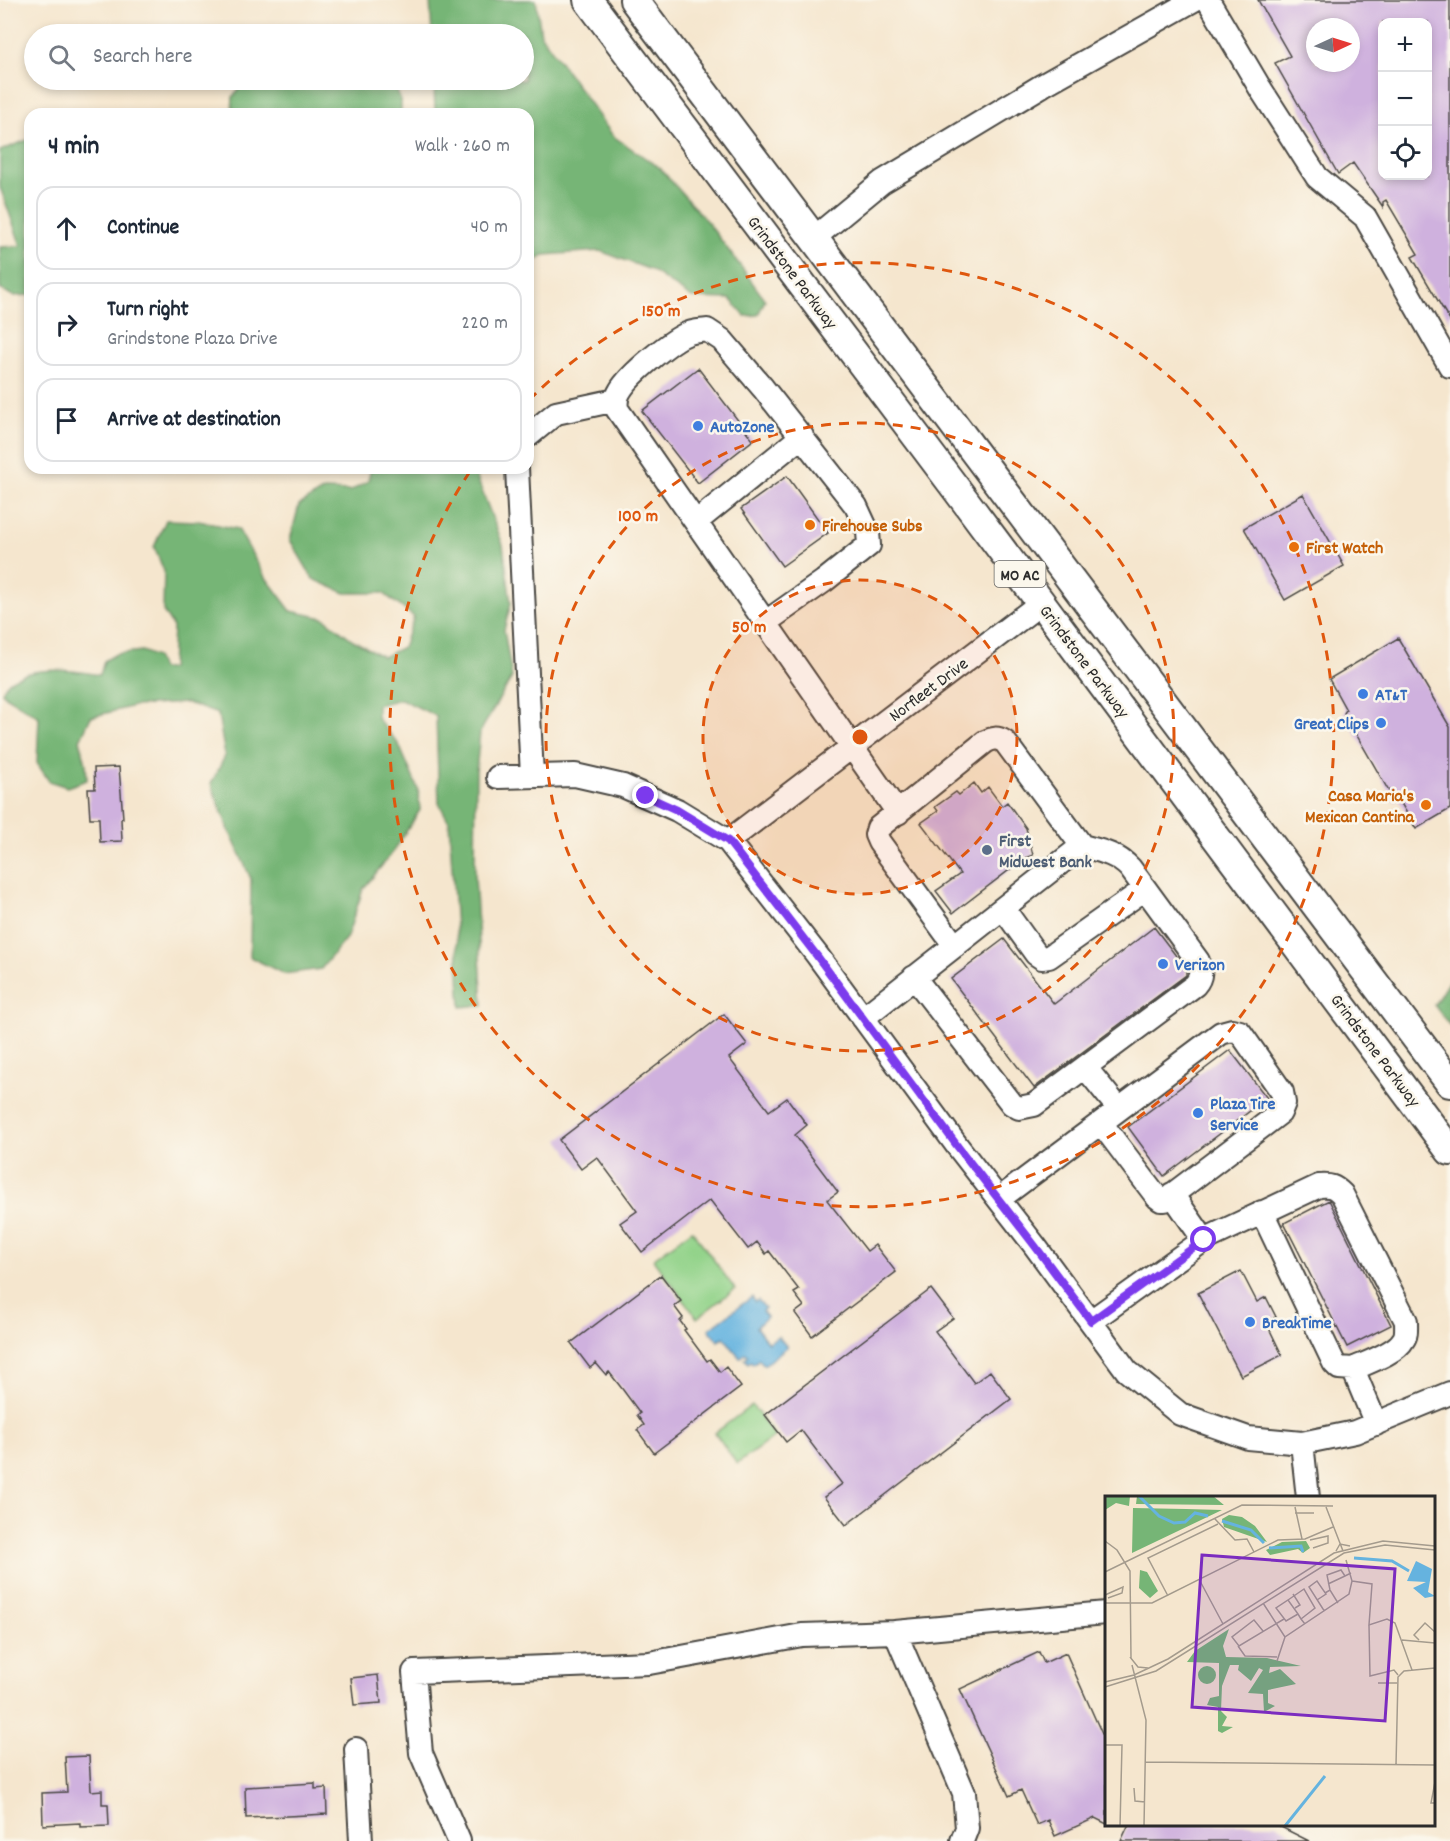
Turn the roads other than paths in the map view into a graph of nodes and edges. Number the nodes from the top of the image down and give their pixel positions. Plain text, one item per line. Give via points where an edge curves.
1 (588, 0) edge
2 (634, 0) edge
3 (1194, 0) edge
4 (1208, 0) edge
5 (814, 238) junction
6 (1450, 366) edge
7 (616, 400) junction
8 (534, 431) edge
9 (802, 436) junction
10 (517, 474) edge
11 (696, 522) junction
12 (1041, 603) junction
13 (766, 622) junction
14 (852, 747) junction
15 (532, 776) junction
16 (498, 777) dead end
17 (898, 813) junction
18 (728, 841) junction
19 (1082, 846) junction
20 (1146, 889) junction
21 (1003, 908) junction
22 (955, 946) junction
23 (914, 977) junction
24 (863, 1018) junction
25 (1085, 1066) junction
26 (1450, 1083) edge
27 (1110, 1116) junction
28 (1450, 1151) edge
29 (1172, 1194) junction
30 (999, 1199) junction
31 (1262, 1212) junction
32 (1204, 1240) junction
33 (1091, 1321) junction
34 (1353, 1369) junction
35 (1450, 1393) edge
36 (1376, 1424) junction
37 (1302, 1443) junction
38 (1308, 1496) edge
39 (1105, 1613) edge
40 (895, 1632) junction
41 (356, 1749) dead end
42 (361, 1841) edge
43 (459, 1841) edge
44 (962, 1841) edge

1 - 12 main road, Grindstone Parkway / MO AC
2 - 5 main road, Grindstone Parkway / MO AC
3 - 5 street via 882,182
4 - 6 street via 1317,177 1365,218
5 - 26 main road, Grindstone Parkway / MO AC
7 - 8 street via 556,413
7 - 9 street via 621,388 653,356 679,338 707,330 722,340
7 - 11 street via 617,409
9 - 11 street
9 - 13 street via 856,506 868,532 869,545
10 - 15 street
11 - 13 street
12 - 14 street, Norfleet Drive
12 - 28 main road, Grindstone Parkway / MO AC
13 - 14 street
14 - 17 street
14 - 18 street, Norfleet Drive
15 - 16 street
15 - 18 street via 575,775 623,786 677,810
17 - 19 street via 985,742 999,738
17 - 22 street via 878,828 876,835
18 - 24 street
19 - 20 street via 1122,860
19 - 21 street
20 - 21 street via 1049,957 1042,958
20 - 25 street via 1198,961 1200,979
21 - 22 street
22 - 23 street
23 - 24 street
23 - 25 street via 1019,1108 1034,1105
24 - 30 street
25 - 27 street
27 - 29 street via 1156,1197 1165,1200
27 - 29 street via 1221,1033 1240,1032 1282,1092 1281,1113
27 - 30 street
29 - 32 street
30 - 33 street
31 - 32 street
31 - 34 street via 1334,1363 1339,1368
31 - 34 street via 1319,1186 1335,1187 1342,1194 1406,1321 1403,1341 1395,1349
32 - 33 street
33 - 37 street via 1127,1371 1180,1414 1248,1438
34 - 36 street
35 - 36 street
36 - 37 street
37 - 38 street
39 - 40 street
40 - 43 street via 802,1635 649,1663 414,1672 421,1753
40 - 44 street via 964,1793 967,1828
41 - 42 street

